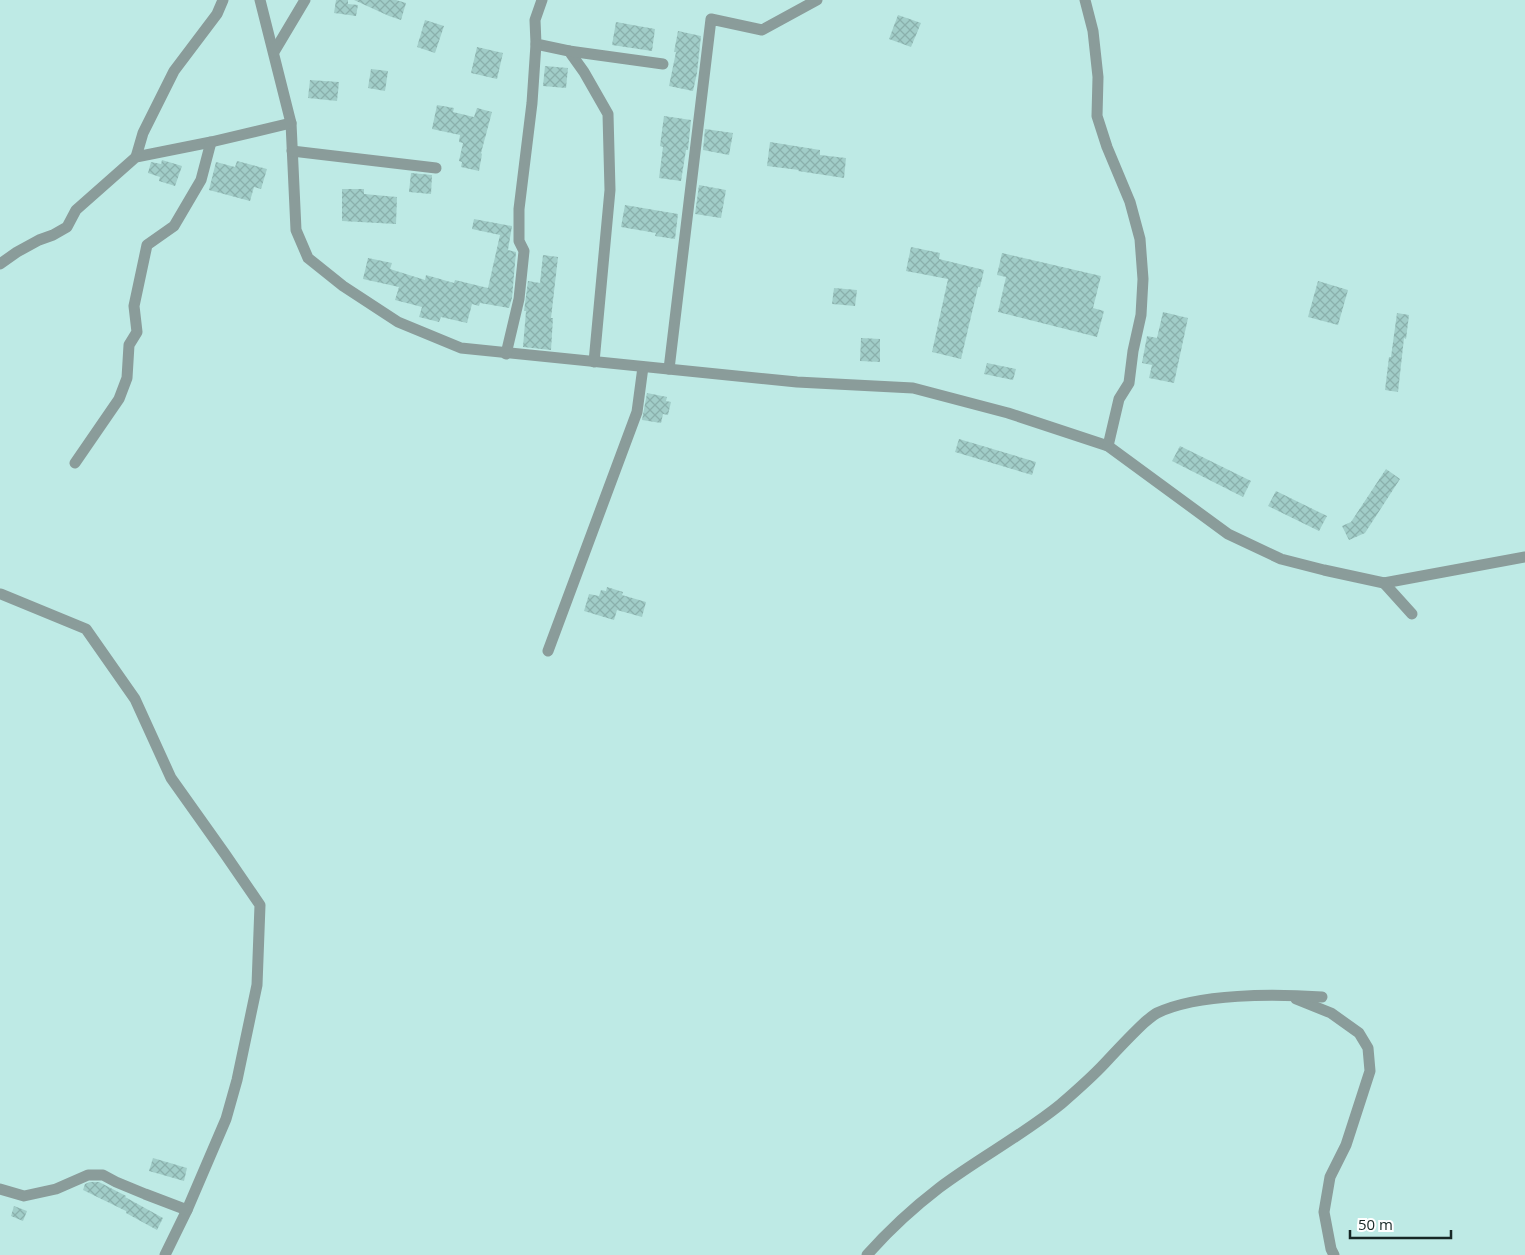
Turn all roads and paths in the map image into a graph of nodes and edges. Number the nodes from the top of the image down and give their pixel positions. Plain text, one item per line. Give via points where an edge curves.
1 (224, 0) edge
2 (260, 0) edge
3 (305, 0) edge
4 (542, 0) edge
5 (817, 0) edge
6 (1085, 0) edge
7 (536, 44) junction
8 (569, 51) junction
9 (274, 52) junction
10 (663, 64) dead end
11 (291, 124) junction
12 (211, 142) junction
13 (292, 151) junction
14 (136, 157) junction
15 (436, 168) dead end
16 (0, 264) edge
17 (506, 354) junction
18 (594, 362) junction
19 (643, 366) junction
20 (669, 369) junction
21 (1108, 446) junction
22 (75, 463) dead end
23 (1525, 557) edge
24 (1384, 583) junction
25 (1, 594) edge
26 (1412, 614) dead end
27 (548, 651) dead end
28 (1286, 995) junction
29 (1322, 997) dead end
30 (0, 1189) edge
31 (187, 1210) junction
32 (165, 1255) edge
33 (867, 1255) edge
34 (1334, 1255) edge

1 - 14 street via 174,72 143,132
2 - 9 street
3 - 9 street
4 - 7 street via 535,20
5 - 20 street via 762,30 711,19
6 - 21 street via 1093,31 1098,77 1097,116 1130,202 1140,239 1143,280 1141,315 1129,383 1119,399
7 - 8 street
7 - 17 street via 519,209 519,241 524,250 519,299
8 - 10 street
8 - 18 street via 608,114 610,190
9 - 11 street
11 - 12 street
11 - 13 street
12 - 14 street
12 - 22 street via 201,180 174,226 146,245 134,306 136,332 129,344 127,378 119,400
13 - 15 street
13 - 17 street via 296,230 308,258 343,286 398,322 461,348
14 - 16 street via 76,210 67,227
17 - 18 street
18 - 19 street
19 - 20 street
19 - 27 street via 636,412
20 - 21 street via 797,382 913,388 1008,413
21 - 24 street via 1228,534 1281,559
23 - 24 street
24 - 26 street
25 - 31 street via 86,629 135,699 172,778 260,905 256,985 237,1080 226,1119
28 - 29 street
28 - 33 street via 1186,1002 1156,1014 1034,1126 922,1201
28 - 34 street via 1330,1013 1358,1033 1368,1048 1370,1071 1346,1145 1330,1177 1324,1212
30 - 31 street via 24,1196 56,1189 88,1175 103,1175
31 - 32 street

